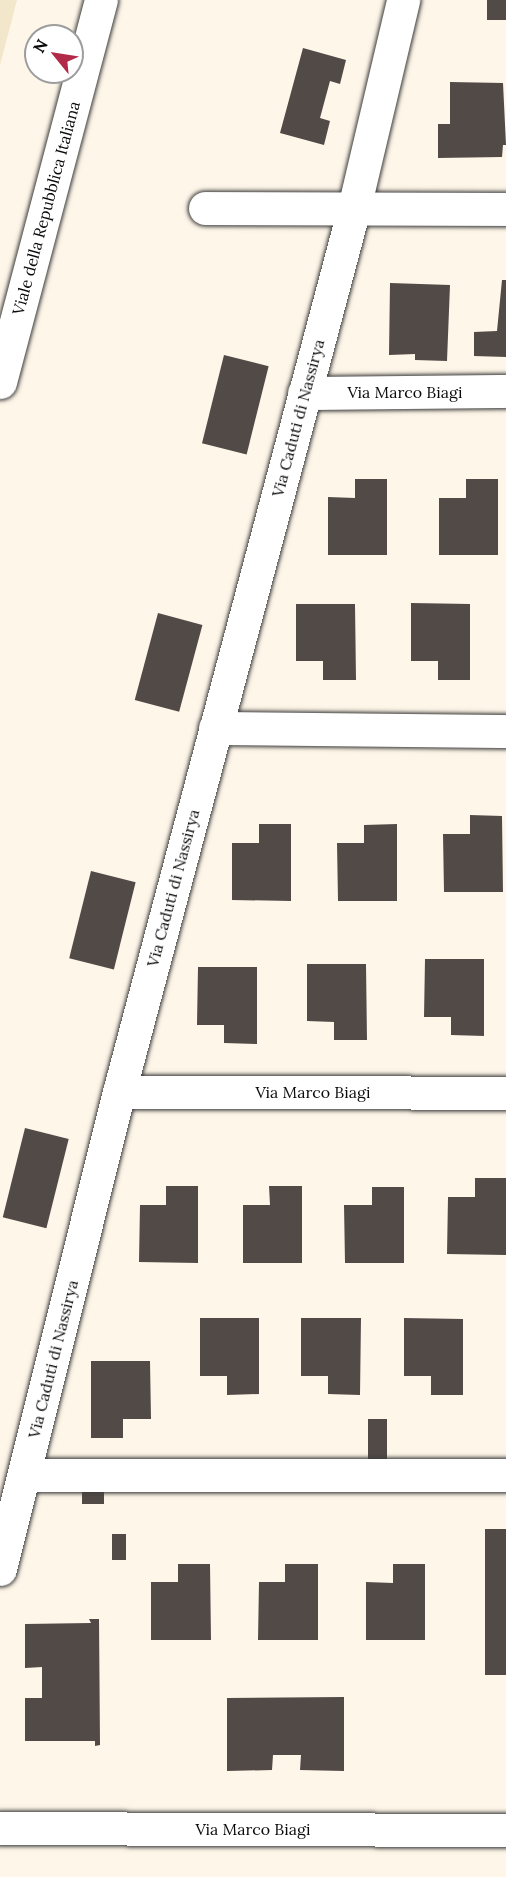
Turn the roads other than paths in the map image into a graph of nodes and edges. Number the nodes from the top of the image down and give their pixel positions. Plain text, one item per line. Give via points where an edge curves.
1 (101, 0) edge
2 (403, 0) edge
3 (205, 208) dead end
4 (354, 208) junction
5 (506, 209) edge
6 (0, 382) edge
7 (506, 391) edge
8 (304, 393) junction
9 (215, 728) junction
10 (506, 731) edge
11 (119, 1092) junction
12 (506, 1093) edge
13 (24, 1475) junction
14 (506, 1475) edge
15 (0, 1569) edge
16 (0, 1828) edge
17 (506, 1830) edge

1 - 6 street, Viale della Repubblica Italiana
2 - 4 street, Via Caduti di Nassirya
3 - 4 street
4 - 5 street
4 - 8 street, Via Caduti di Nassirya
7 - 8 street, Via Marco Biagi
8 - 9 street, Via Caduti di Nassirya
9 - 10 street
9 - 11 street, Via Caduti di Nassirya
11 - 12 street, Via Marco Biagi
11 - 13 street, Via Caduti di Nassirya
13 - 14 street
13 - 15 street, Via Caduti di Nassirya
16 - 17 street, Via Marco Biagi

